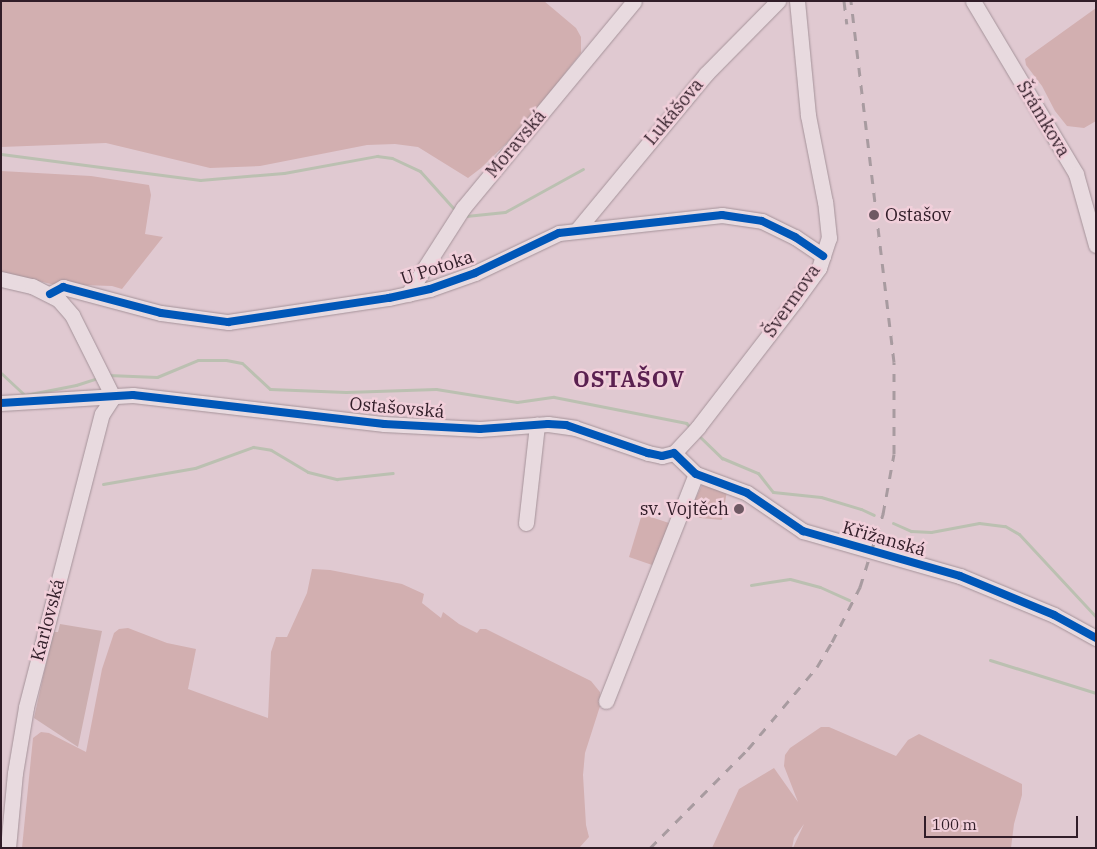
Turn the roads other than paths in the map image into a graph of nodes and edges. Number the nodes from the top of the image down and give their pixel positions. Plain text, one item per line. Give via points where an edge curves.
1 (778, 1) edge
2 (797, 1) edge
3 (973, 1) edge
4 (627, 4) edge
5 (578, 230) junction
6 (1096, 245) edge
7 (823, 256) junction
8 (1, 279) edge
9 (50, 294) junction
10 (408, 294) junction
11 (113, 397) junction
12 (1, 404) edge
13 (537, 425) junction
14 (674, 453) junction
15 (696, 474) junction
16 (526, 523) dead end
17 (1096, 638) edge
18 (606, 701) dead end
19 (8, 848) edge

1 - 5 street, Lukášova via 706,74
2 - 7 street, Švermova via 808,115 829,238
3 - 6 street, Šrámkova via 1076,174
4 - 10 street, Moravská via 463,208
5 - 7 street, U Potoka via 722,215 762,221 795,237
5 - 10 street, U Potoka via 559,233 476,273
7 - 14 street, Švermova via 819,268 795,301
8 - 9 street
9 - 10 street, U Potoka via 63,286 161,313 228,322
9 - 11 street via 72,315
11 - 12 street, Ostašovská
11 - 13 street, Ostašovská via 133,394 384,424 480,429
11 - 19 street, Karlovská via 102,414 26,707 15,773
13 - 14 street, Ostašovská via 566,425 613,443 662,456
13 - 16 street
14 - 15 street, Křižanská
15 - 17 street, Křižanská via 747,493 803,531 960,576 1054,614
15 - 18 street

